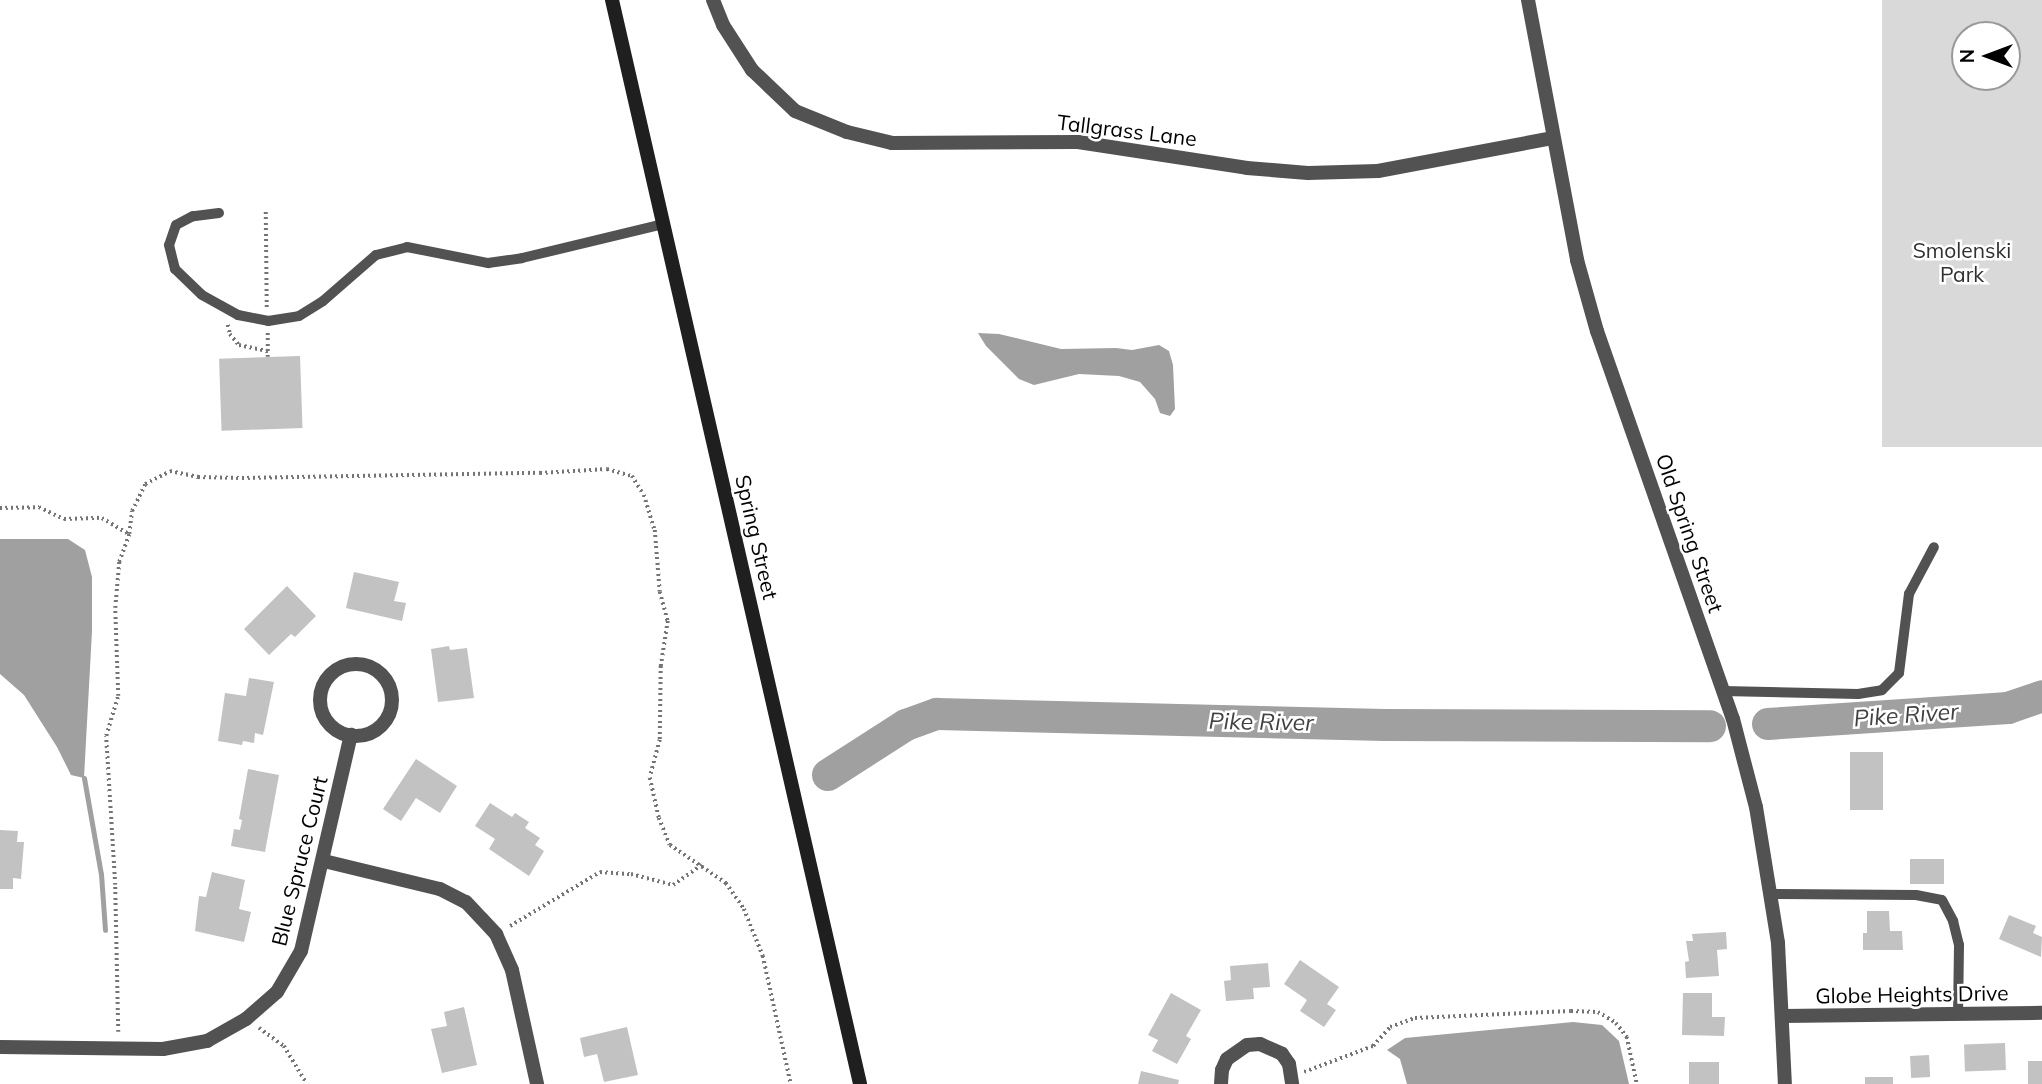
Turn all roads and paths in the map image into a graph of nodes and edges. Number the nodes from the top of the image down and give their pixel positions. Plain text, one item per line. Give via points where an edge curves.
1 (612, 0) edge
2 (713, 0) edge
3 (1528, 0) edge
4 (1552, 138) junction
5 (266, 212) dead end
6 (219, 213) dead end
7 (664, 224) junction
8 (233, 312) junction
9 (268, 321) junction
10 (0, 508) edge
11 (129, 534) junction
12 (1934, 547) dead end
13 (1723, 691) junction
14 (351, 735) junction
15 (324, 861) junction
16 (702, 866) junction
17 (1772, 894) junction
18 (496, 934) junction
19 (2042, 1013) edge
20 (1958, 1014) junction
21 (1783, 1016) junction
22 (246, 1019) junction
23 (0, 1047) edge
24 (118, 1049) junction
25 (1292, 1080) edge
26 (307, 1084) edge
27 (537, 1084) edge
28 (791, 1084) edge
29 (860, 1084) edge
30 (1221, 1084) edge
31 (1637, 1084) edge
32 (1785, 1084) edge

1 - 7 main road, Spring Street
2 - 4 street, Tallgrass Lane via 723,26 752,70 796,111 847,132 892,143 1078,142 1308,173 1378,171
3 - 4 street, Old Spring Street
4 - 13 street, Old Spring Street via 1597,331
5 - 9 path
6 - 8 lane via 193,216 176,225 169,245 175,269 202,295
7 - 9 lane via 488,262 407,247 376,255 299,316
7 - 29 main road, Spring Street
8 - 9 lane
8 - 9 path via 228,323 239,345 268,354
10 - 11 path via 39,507 64,519 102,518
11 - 16 path via 132,511 145,484 170,471 242,478 607,468 632,475 655,530 660,592 668,621 661,666 660,740 650,778 670,845
11 - 24 path via 120,562 115,608 118,696 106,736
12 - 13 lane via 1909,594 1899,673 1882,690 1858,694
13 - 17 street, Old Spring Street via 1756,807
14 - 14 street via 373,732 392,705 382,674 361,664 337,669 328,678 320,701 330,723
14 - 15 street, Blue Spruce Court
15 - 18 street via 440,889 466,902
15 - 22 street, Blue Spruce Court via 301,951 277,992
16 - 18 path via 673,885 631,874 600,873
16 - 28 path via 726,883 764,956
17 - 20 lane via 1916,895 1942,900 1959,945
17 - 21 street, Old Spring Street
18 - 27 street via 512,970
19 - 20 street, Globe Heights Drive
20 - 21 street, Globe Heights Drive
21 - 32 street, Old Spring Street
22 - 24 street, Blue Spruce Court via 207,1041 163,1049
22 - 26 path via 284,1046
23 - 24 street, Blue Spruce Court
25 - 30 street via 1289,1064 1272,1047 1247,1045 1227,1059
25 - 31 path via 1373,1046 1390,1027 1415,1018 1571,1011 1598,1012 1616,1023 1627,1037

